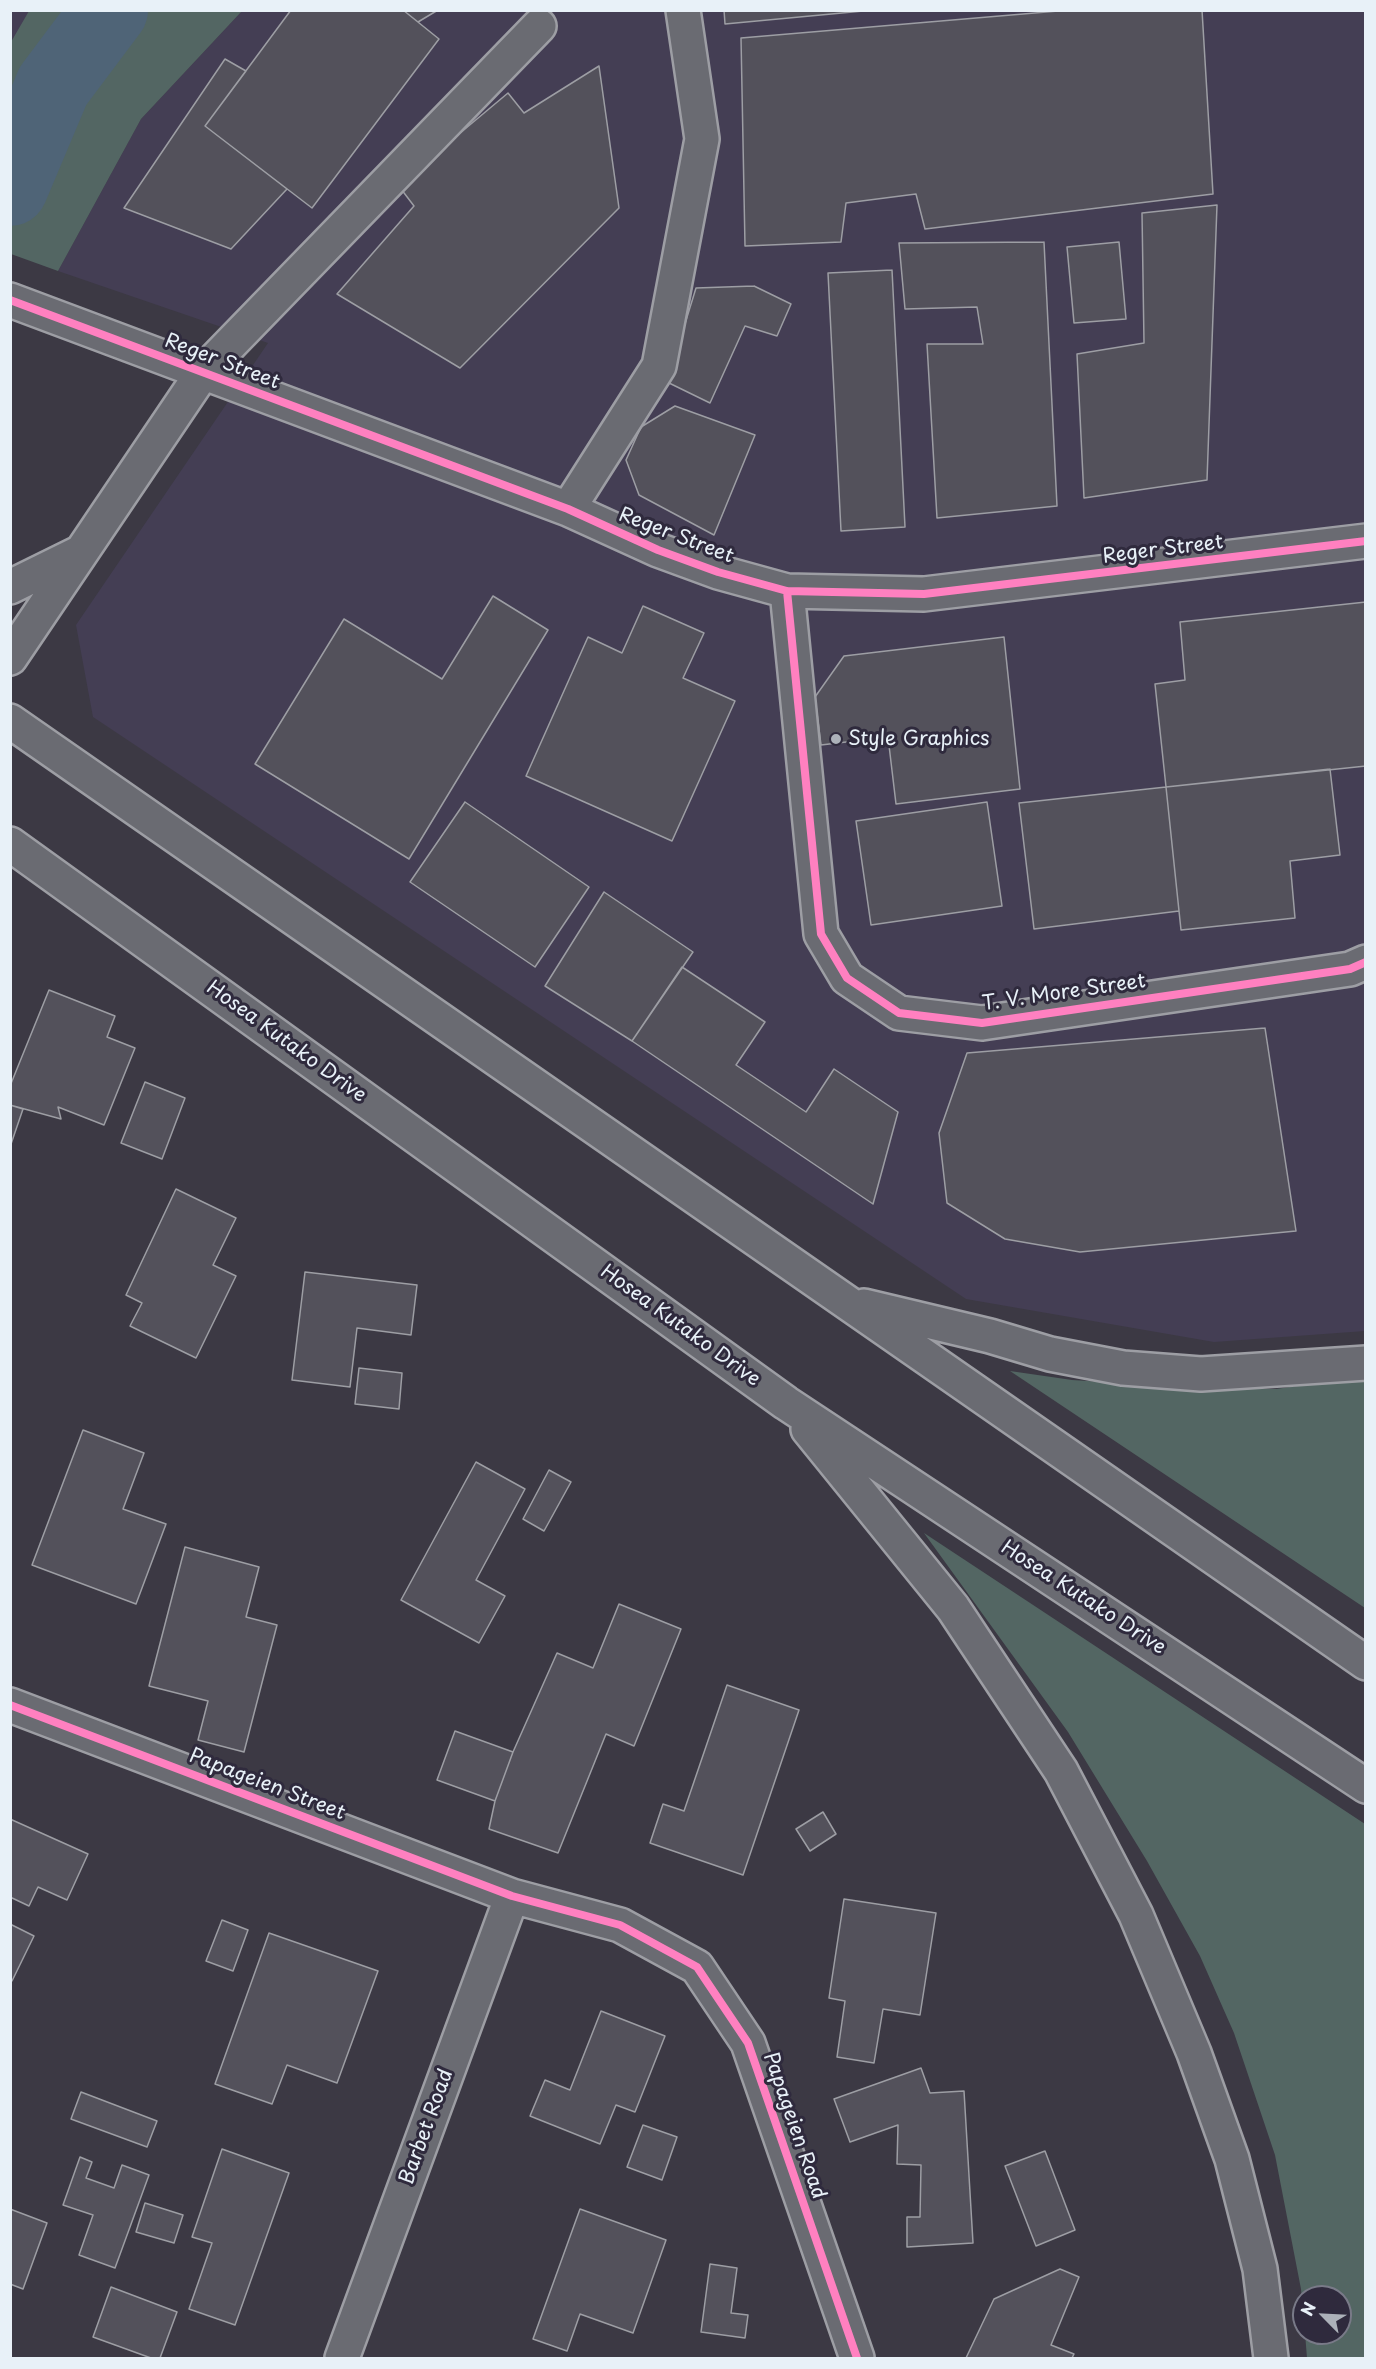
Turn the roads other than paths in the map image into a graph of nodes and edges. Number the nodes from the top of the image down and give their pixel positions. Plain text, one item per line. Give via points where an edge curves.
1 (684, 10) edge
2 (539, 26) dead end
3 (10, 300) edge
4 (203, 372) junction
5 (568, 509) junction
6 (1365, 541) edge
7 (82, 552) junction
8 (10, 587) edge
9 (787, 591) junction
10 (10, 658) edge
11 (10, 721) edge
12 (10, 844) edge
13 (1365, 962) edge
14 (847, 1302) junction
15 (1365, 1363) edge
16 (786, 1403) junction
17 (1365, 1662) edge
18 (10, 1706) edge
19 (1365, 1786) edge
20 (512, 1896) junction
21 (342, 2358) edge
22 (857, 2358) edge
23 (1271, 2358) edge

1 - 5 street via 702,139 659,366
2 - 4 street
3 - 4 street, Reger Street
4 - 5 street, Reger Street
4 - 7 street, Reger Street
5 - 9 street, Reger Street via 718,572
6 - 9 street, Reger Street via 924,594
7 - 8 street
7 - 10 street, Reger Street
9 - 13 street, T. V. More Street via 821,934 847,978 898,1013 982,1023 1350,969
11 - 14 street
12 - 16 street, Hosea Kutako Drive
14 - 15 street via 1050,1354 1123,1368 1201,1374
14 - 17 street
16 - 19 street, Hosea Kutako Drive
16 - 23 street via 953,1608 1061,1771 1136,1915 1194,2053 1232,2159 1260,2270
18 - 20 street, Papageien Street
20 - 21 street, Barbet Road
20 - 22 street, Papageien Road via 620,1925 697,1967 748,2043

